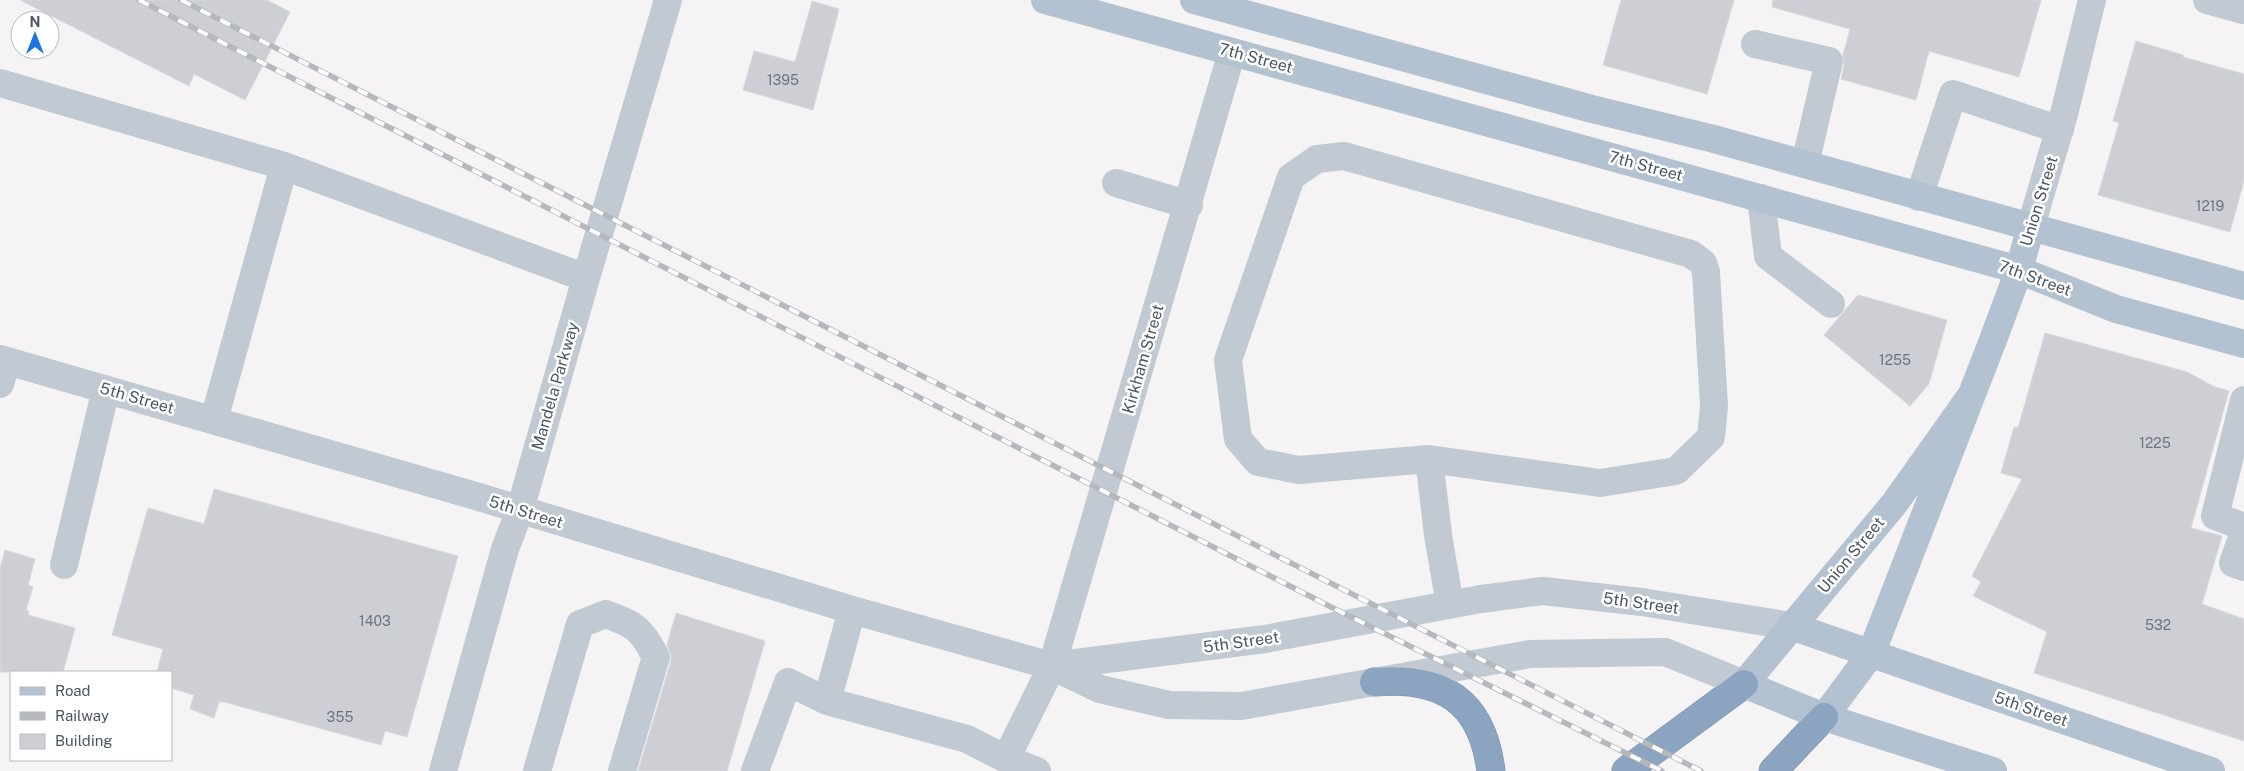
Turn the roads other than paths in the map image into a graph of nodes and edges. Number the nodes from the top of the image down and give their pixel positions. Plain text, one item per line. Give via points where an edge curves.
1 (668, 0) edge
2 (1045, 0) edge
3 (1194, 0) edge
4 (2092, 0) edge
5 (2207, 0) edge
6 (2243, 10) edge
7 (1755, 44) dead end
8 (1232, 52) junction
9 (0, 83) edge
10 (2060, 130) junction
11 (1805, 164) junction
12 (284, 166) junction
13 (1116, 183) dead end
14 (1918, 197) junction
15 (1761, 198) junction
16 (1189, 205) junction
17 (2031, 226) junction
18 (2019, 270) junction
19 (586, 278) junction
20 (2244, 286) edge
21 (1831, 304) dead end
22 (2244, 344) edge
23 (2, 368) edge
24 (106, 389) junction
25 (1970, 398) junction
26 (2244, 400) edge
27 (214, 420) junction
28 (1429, 459) junction
29 (520, 510) junction
30 (2244, 527) edge
31 (2244, 532) edge
32 (64, 565) dead end
33 (2244, 567) edge
34 (1450, 605) junction
35 (852, 610) junction
36 (1791, 626) junction
37 (1871, 654) junction
38 (1052, 666) junction
39 (1374, 682) junction
40 (1744, 684) junction
41 (827, 700) junction
42 (1824, 717) junction
43 (1006, 759) junction
44 (443, 771) edge
45 (537, 771) edge
46 (622, 771) edge
47 (754, 771) edge
48 (1037, 771) edge
49 (1491, 771) edge
50 (1626, 771) edge
51 (1773, 771) edge
52 (1993, 771) edge
53 (2211, 771) edge

1 - 19 street, Mandela Parkway
2 - 8 main road, 7th Street
3 - 11 main road
4 - 10 street, Union Street
5 - 6 street
7 - 11 street via 1829,61
8 - 15 main road, 7th Street
8 - 16 street, Kirkham Street
9 - 12 street
10 - 14 street via 1953,94
10 - 17 street, Union Street
11 - 14 main road
12 - 19 street
12 - 27 street
13 - 16 street
14 - 17 main road
15 - 18 main road, 7th Street
15 - 21 street via 1768,256
16 - 38 street, Kirkham Street
17 - 18 main road, Union Street
17 - 20 main road
18 - 22 main road, 7th Street via 2116,308
18 - 25 main road, Union Street
19 - 29 street, Mandela Parkway
23 - 24 street, 5th Street
24 - 27 street, 5th Street
24 - 32 street
25 - 36 main road, Union Street via 1894,504
25 - 37 main road, Union Street
26 - 30 street via 2215,516
27 - 29 street, 5th Street
28 - 28 street via 1299,470 1258,462 1238,439 1228,360 1291,177 1317,159 1344,156 1691,254 1703,262 1714,406 1711,437 1676,470 1600,483
28 - 34 street
29 - 35 street, 5th Street
29 - 44 street, Mandela Parkway via 505,549
31 - 33 street via 2233,563
34 - 36 street, 5th Street via 1543,591 1642,602
34 - 38 street, 5th Street via 1265,639
35 - 38 street, 5th Street
35 - 41 street
36 - 37 main road, 5th Street
36 - 40 main road, Union Street
37 - 42 main road, Union Street
37 - 53 main road, 5th Street
38 - 39 street, 5th Street via 1100,689 1169,705 1241,706
38 - 43 street, Kirkham Street
39 - 40 street, 5th Street via 1530,654 1665,652
39 - 49 highway via 1420,682 1458,700 1483,735
40 - 42 main road, 5th Street
40 - 50 highway
41 - 43 street via 967,739
41 - 47 street via 788,682
42 - 51 highway
42 - 52 main road, 5th Street
43 - 48 street
45 - 46 street via 580,624 606,614 633,624 646,638 656,657

